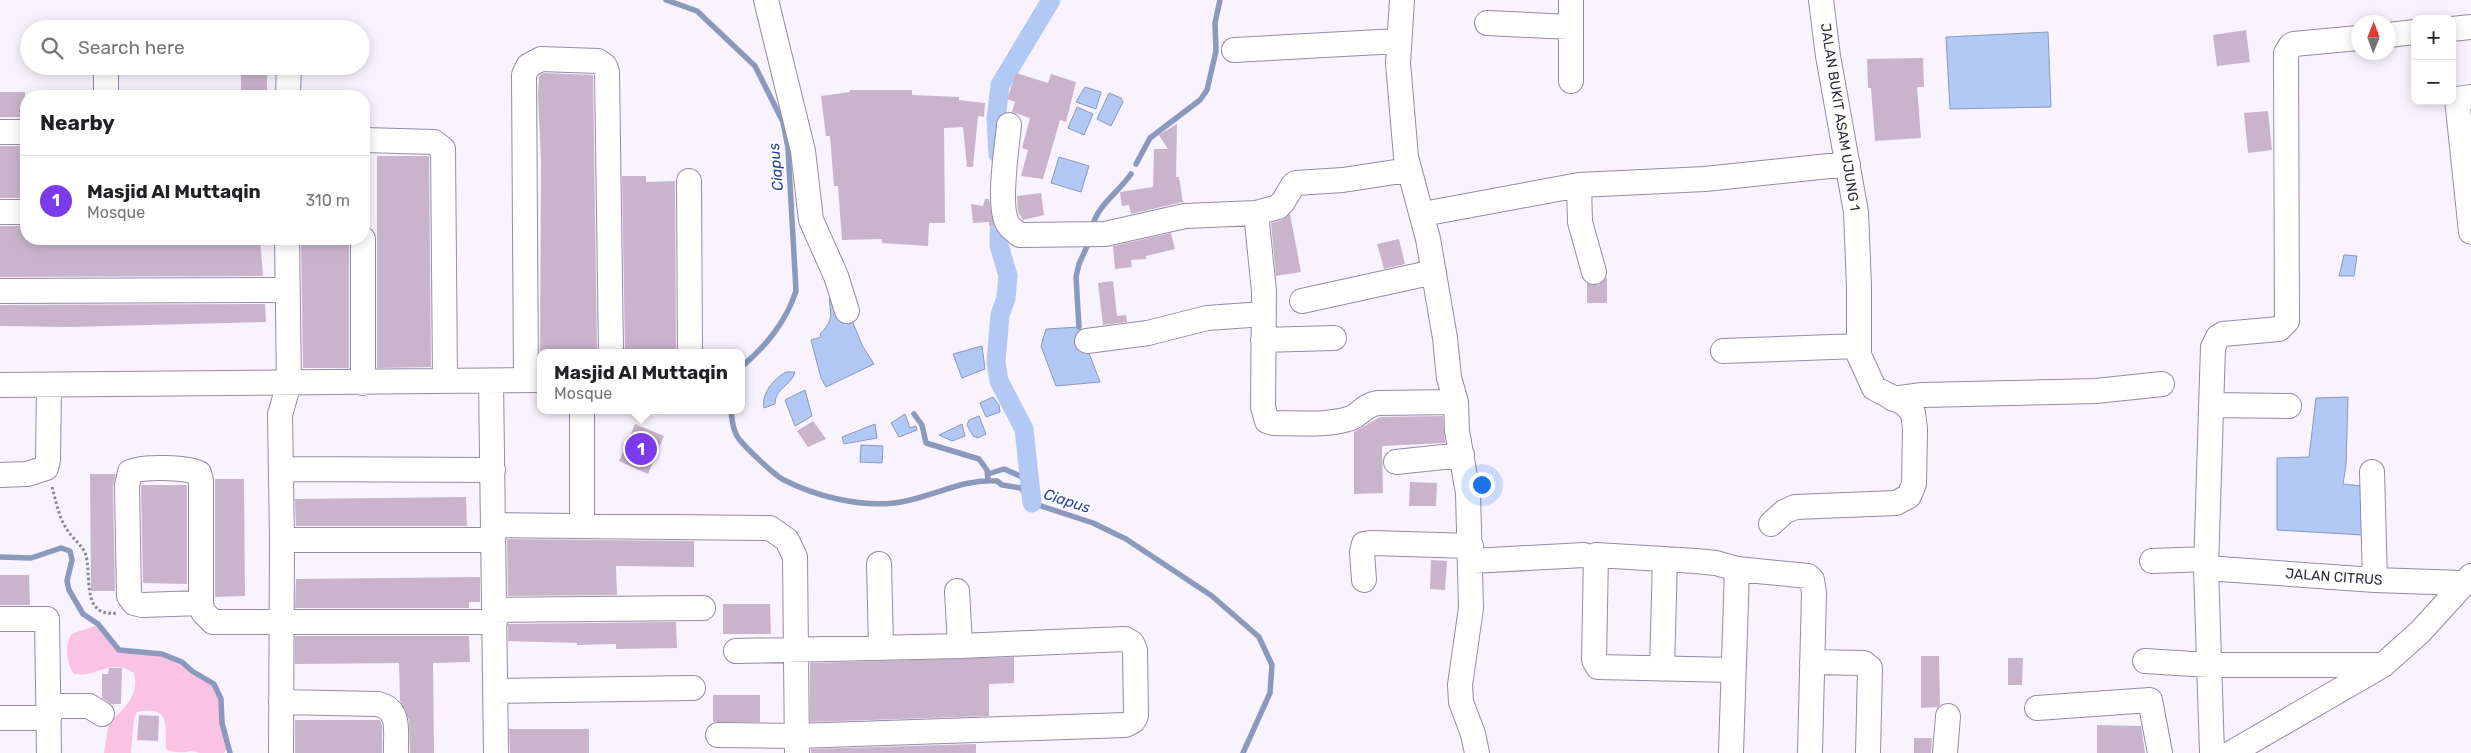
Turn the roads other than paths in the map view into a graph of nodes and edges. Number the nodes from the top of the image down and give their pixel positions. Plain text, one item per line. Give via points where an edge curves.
1 (766, 0) edge
2 (1402, 0) edge
3 (1570, 0) edge
4 (1821, 0) edge
5 (1487, 23) dead end
6 (1570, 27) junction
7 (2471, 27) edge
8 (2456, 29) edge
9 (2411, 32) edge
10 (2396, 34) edge
11 (2351, 39) edge
12 (1398, 41) junction
13 (1234, 50) dead end
14 (106, 75) edge
15 (288, 75) edge
16 (1571, 81) dead end
17 (106, 90) edge
18 (288, 90) edge
19 (2471, 97) edge
20 (1009, 125) dead end
21 (0, 132) edge
22 (20, 132) edge
23 (370, 140) edge
24 (1848, 164) junction
25 (1408, 170) junction
26 (689, 181) dead end
27 (1579, 185) junction
28 (0, 212) edge
29 (20, 212) edge
30 (1256, 213) junction
31 (1423, 214) junction
32 (2471, 232) edge
33 (287, 245) edge
34 (363, 245) edge
35 (1434, 272) junction
36 (1594, 272) dead end
37 (288, 290) junction
38 (0, 292) edge
39 (1302, 301) dead end
40 (847, 311) dead end
41 (1264, 314) junction
42 (1334, 338) dead end
43 (1263, 340) junction
44 (1087, 341) dead end
45 (1858, 346) junction
46 (611, 349) edge
47 (690, 349) edge
48 (1724, 351) dead end
49 (534, 380) edge
50 (445, 381) junction
51 (491, 381) junction
52 (289, 383) junction
53 (363, 383) junction
54 (2162, 384) dead end
55 (0, 385) edge
56 (49, 385) junction
57 (1893, 399) junction
58 (1456, 402) junction
59 (2211, 405) junction
60 (2289, 406) dead end
61 (582, 414) edge
62 (1462, 455) junction
63 (1396, 462) dead end
64 (280, 469) junction
65 (493, 470) junction
66 (2372, 472) dead end
67 (0, 476) edge
68 (1771, 524) dead end
69 (582, 526) junction
70 (493, 533) junction
71 (282, 540) junction
72 (1471, 554) junction
73 (1584, 555) dead end
74 (1665, 559) junction
75 (2152, 561) dead end
76 (879, 564) dead end
77 (2206, 564) junction
78 (1737, 569) junction
79 (1364, 580) dead end
80 (2375, 580) junction
81 (2467, 580) edge
82 (957, 591) dead end
83 (201, 603) junction
84 (703, 608) dead end
85 (495, 616) junction
86 (0, 619) edge
87 (281, 624) junction
88 (960, 646) junction
89 (880, 647) junction
90 (796, 648) junction
91 (736, 651) dead end
92 (2145, 661) dead end
93 (1812, 662) junction
94 (2209, 665) junction
95 (2384, 665) junction
96 (1662, 669) junction
97 (1733, 670) junction
98 (694, 688) dead end
99 (496, 691) junction
100 (281, 702) junction
101 (2037, 708) dead end
102 (49, 712) junction
103 (102, 714) dead end
104 (1948, 716) dead end
105 (0, 718) edge
106 (718, 735) dead end
107 (797, 744) edge
108 (49, 753) edge
109 (281, 753) edge
110 (396, 753) edge
111 (496, 753) edge
112 (1477, 753) edge
113 (1731, 753) edge
114 (1810, 753) edge
115 (1868, 753) edge
116 (1945, 753) edge
117 (2160, 753) edge
118 (2212, 753) edge
119 (2231, 753) edge

1 - 40 street via 802,144 811,220 836,276
2 - 12 street
3 - 6 street
4 - 24 street, JALAN BUKIT ASAM UJUNG 1
5 - 6 street
6 - 16 street
7 - 8 street
9 - 10 street
11 - 59 street via 2291,45 2286,53 2287,321 2279,330 2218,337 2213,348
12 - 13 street
12 - 25 street via 1398,88
14 - 17 street
15 - 18 street
19 - 32 street via 2457,98
20 - 30 street via 1004,213 1008,225 1020,235 1105,234 1185,216
21 - 22 street
23 - 50 street via 434,142 443,149
24 - 27 street via 1705,179
24 - 45 street, JALAN BUKIT ASAM UJUNG 1 via 1856,212
25 - 30 street via 1296,183 1278,207
25 - 31 street
26 - 47 street
27 - 31 street
27 - 36 street via 1580,222
28 - 29 street
30 - 41 street
31 - 35 street
33 - 37 street
34 - 53 street
35 - 39 street
35 - 58 street via 1448,378
37 - 38 street
37 - 52 street
41 - 43 street
41 - 44 street via 1207,318 1148,333
42 - 43 street
43 - 58 street via 1264,416 1273,423 1346,420 1368,405 1378,403
45 - 48 street
45 - 57 street, JALAN BUKIT ASAM UJUNG 1 via 1874,388
46 - 49 street via 608,72 606,66 598,61 542,59 528,66 524,75
49 - 51 street
50 - 51 street
50 - 53 street
51 - 65 street
52 - 53 street
52 - 56 street
52 - 64 street via 280,415
54 - 57 street via 2096,391 1933,394
55 - 56 street
56 - 67 street via 46,468 27,474
57 - 68 street, JALAN BUKIT ASAM UJUNG 1 via 1910,408 1914,419 1914,484 1909,496 1882,504 1795,507
58 - 62 street
59 - 60 street
59 - 77 street
61 - 69 street
62 - 63 street
62 - 72 street via 1468,493
64 - 65 street
64 - 71 street
65 - 70 street
66 - 80 street
69 - 70 street
69 - 90 street via 770,528 787,540 795,557
70 - 71 street
70 - 85 street
71 - 87 street
72 - 73 street
72 - 79 street via 1372,542 1364,544 1362,552
72 - 112 street via 1470,618 1460,685 1461,702
74 - 78 street via 1716,563
74 - 96 street
74 - 96 street via 1596,555 1594,660 1598,667
75 - 77 street, JALAN CITRUS
76 - 89 street
77 - 80 street, JALAN CITRUS
77 - 94 street
78 - 93 street via 1800,574 1812,580
78 - 97 street
80 - 81 street, JALAN CITRUS
81 - 95 street via 2420,632
82 - 88 street
83 - 83 street via 199,473 163,469 130,472 127,478 129,596 134,603 152,606
83 - 87 street via 203,612 212,622
84 - 85 street
85 - 87 street
85 - 99 street
86 - 102 street via 47,619
87 - 100 street
88 - 89 street
88 - 107 street via 1128,640 1135,650 1136,716 1126,725
89 - 90 street
90 - 91 street
90 - 107 street
92 - 94 street
93 - 114 street
93 - 115 street via 1864,663 1870,668
94 - 95 street
94 - 118 street
95 - 119 street
96 - 97 street
97 - 113 street
98 - 99 street
99 - 111 street
100 - 109 street
100 - 110 street via 388,706 396,721
101 - 117 street via 2150,700
102 - 103 street via 89,706
102 - 105 street
102 - 108 street
104 - 116 street
106 - 107 street

